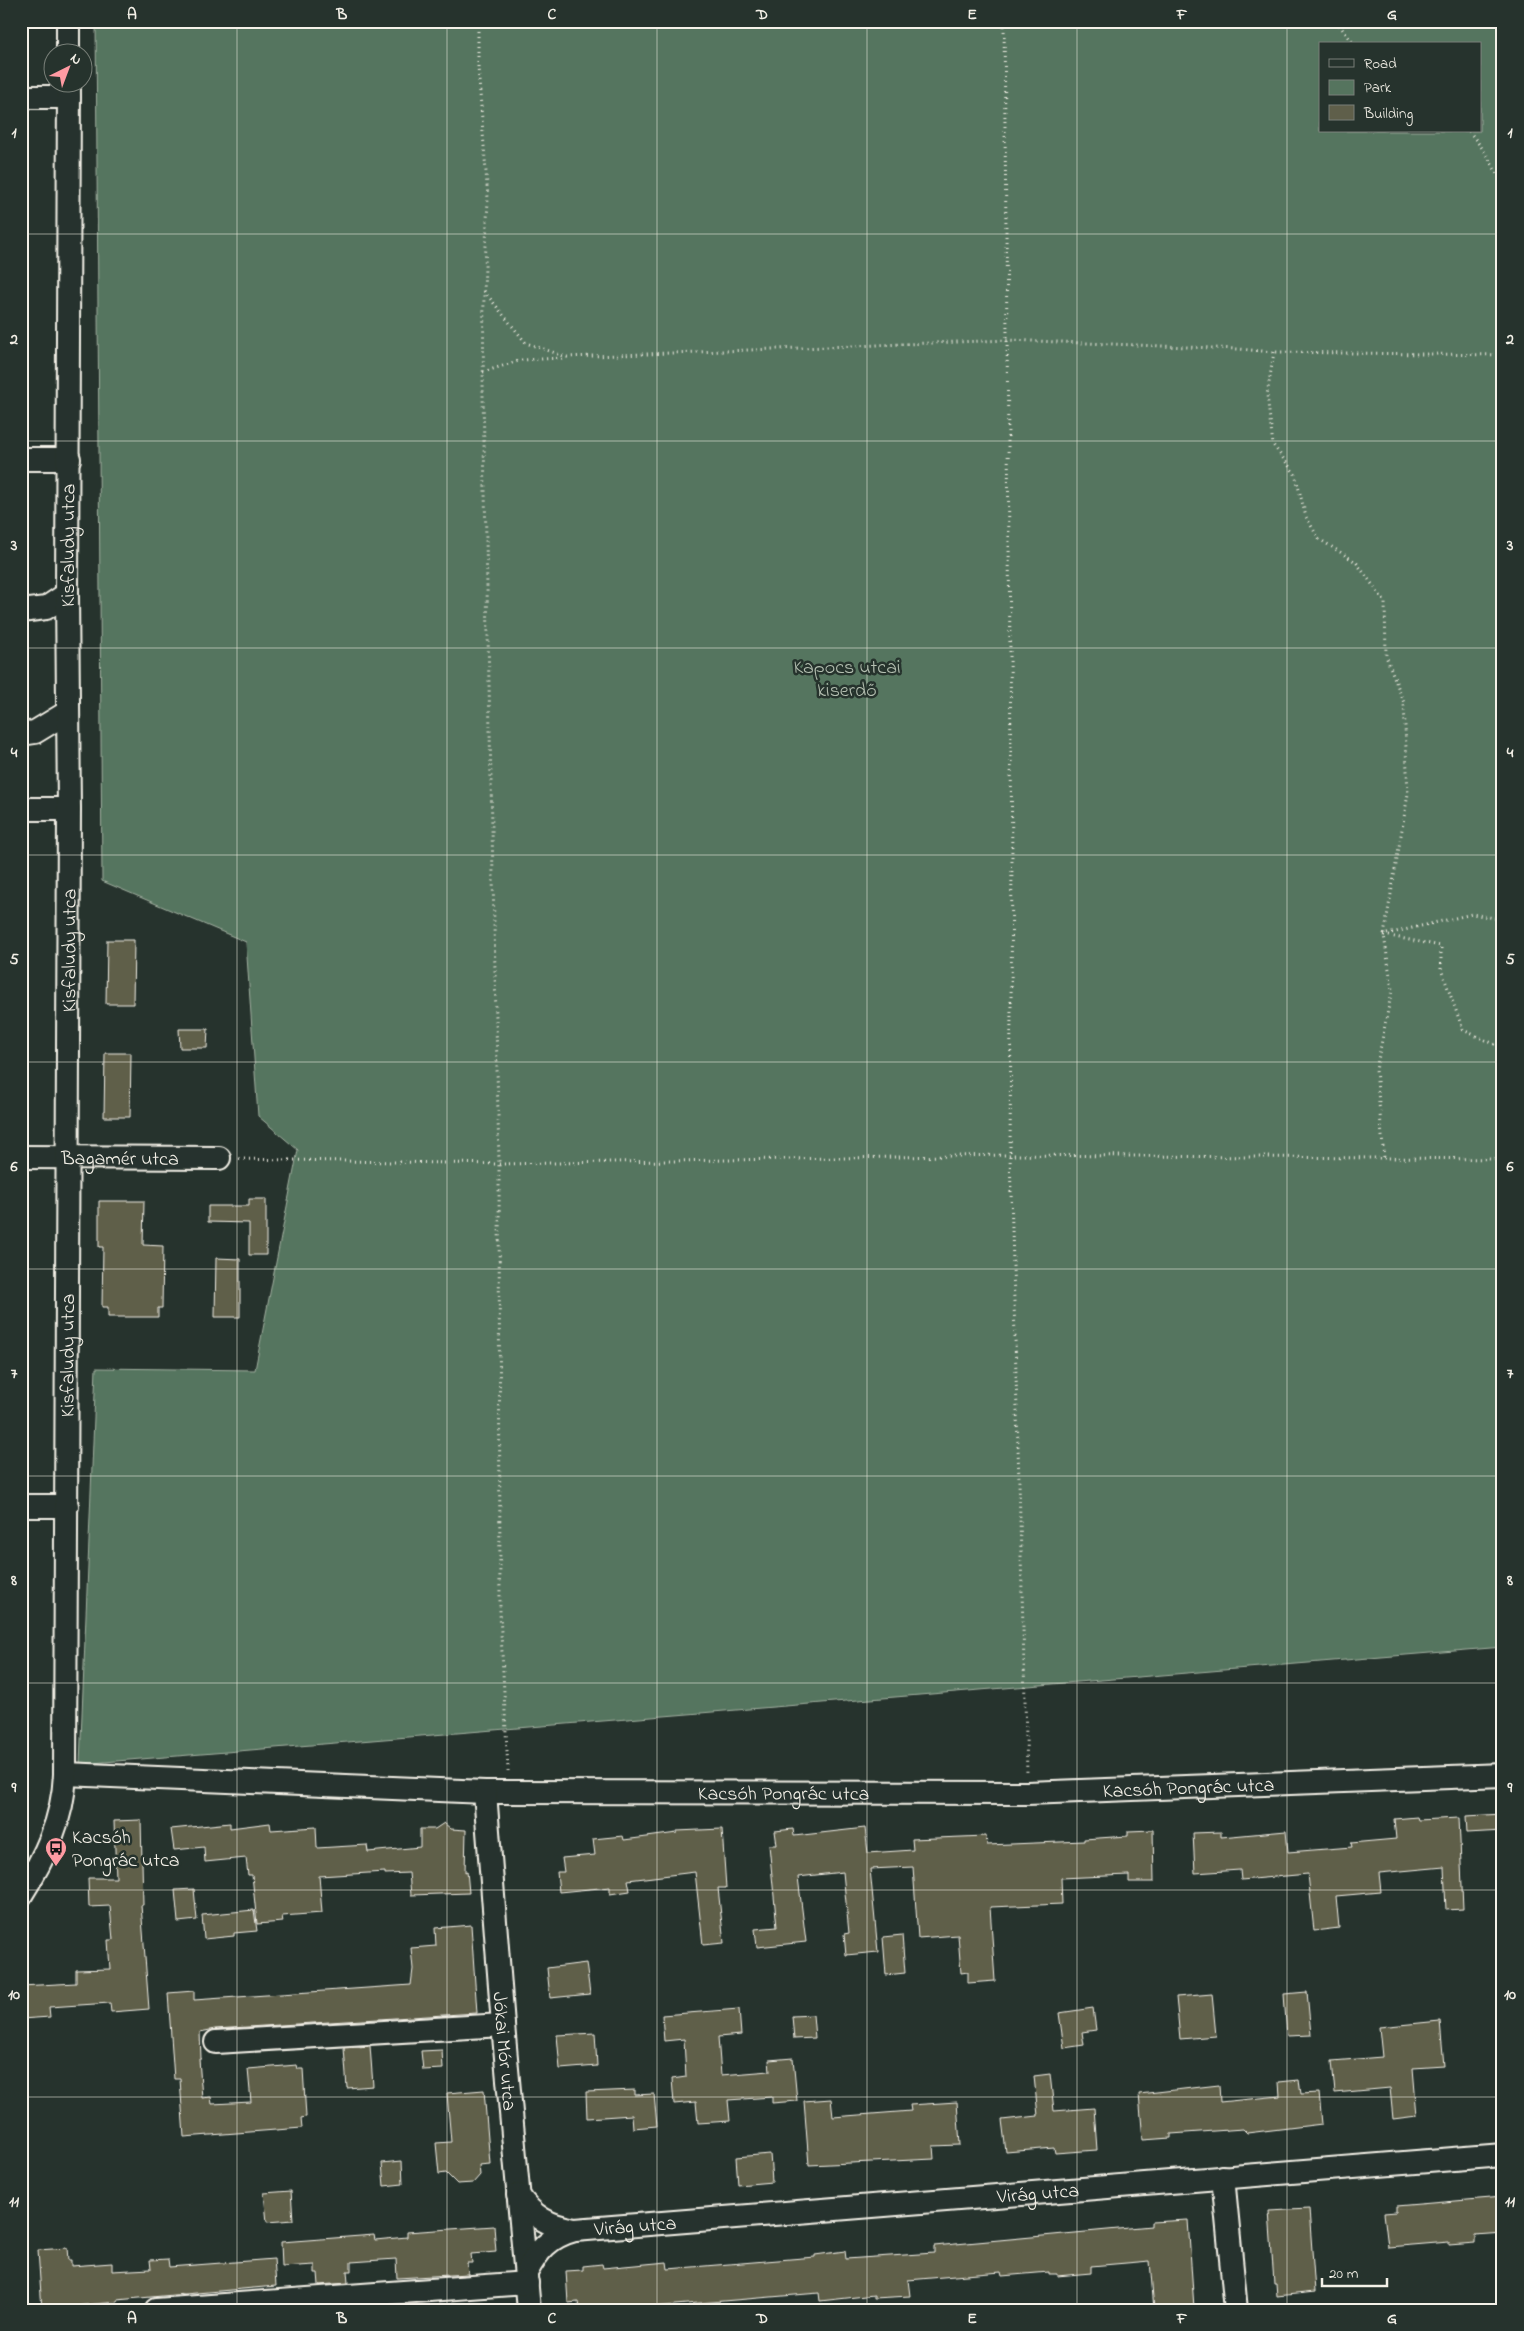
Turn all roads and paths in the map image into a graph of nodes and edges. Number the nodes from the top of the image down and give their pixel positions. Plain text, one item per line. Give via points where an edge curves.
1 (68, 21) edge
2 (478, 21) edge
3 (1004, 21) edge
4 (1336, 21) edge
5 (68, 42) edge
6 (1352, 42) edge
7 (55, 92) edge
8 (69, 92) edge
9 (21, 97) edge
10 (1470, 132) edge
11 (1503, 184) edge
12 (484, 291) junction
13 (1008, 340) junction
14 (1274, 352) junction
15 (1503, 355) edge
16 (567, 357) junction
17 (483, 372) junction
18 (21, 458) edge
19 (69, 459) junction
20 (67, 594) junction
21 (21, 611) edge
22 (68, 712) junction
23 (21, 734) edge
24 (21, 809) edge
25 (70, 809) junction
26 (1503, 923) edge
27 (1384, 935) junction
28 (1503, 1048) edge
29 (1010, 1155) junction
30 (21, 1157) edge
31 (67, 1157) junction
32 (219, 1158) joint
33 (1384, 1158) junction
34 (1503, 1159) edge
35 (499, 1164) junction
36 (21, 1506) edge
37 (67, 1506) junction
38 (65, 1774) junction
39 (1503, 1775) edge
40 (485, 1792) junction
41 (509, 1792) junction
42 (1027, 1793) junction
43 (21, 1895) edge
44 (502, 2025) junction
45 (216, 2042) dead end
46 (1503, 2155) edge
47 (1223, 2177) junction
48 (518, 2195) junction
49 (575, 2230) junction
50 (526, 2278) junction
51 (156, 2310) edge
52 (529, 2310) edge
53 (1236, 2310) edge

1 - 5 street
2 - 12 path via 478,67 488,198
3 - 13 path
4 - 6 path
7 - 9 street
8 - 19 street, Kisfaludy utca
10 - 11 path
12 - 16 path via 526,343
12 - 17 path
13 - 14 path
13 - 16 path
13 - 29 path via 1012,848
14 - 15 path
14 - 27 path via 1267,395 1273,445 1296,474 1306,517 1319,540 1356,562 1385,602 1386,656 1404,703 1408,794
16 - 17 path via 522,360
17 - 35 path
18 - 19 street
19 - 20 street, Kisfaludy utca
20 - 21 street via 46,608
20 - 22 street, Kisfaludy utca
22 - 23 street via 35,732
22 - 25 street, Kisfaludy utca
24 - 25 street
25 - 31 street, Kisfaludy utca
26 - 27 path via 1500,919 1472,914
27 - 28 path via 1441,946 1441,969 1463,1030
27 - 33 path via 1392,990 1376,1070
29 - 33 path
29 - 35 path
29 - 42 path
30 - 31 street, Bagamér utca
31 - 32 street, Bagamér utca
31 - 37 street, Kisfaludy utca
32 - 35 path
33 - 34 path
35 - 41 path via 500,1613
36 - 37 street
37 - 38 street, Kisfaludy utca
38 - 40 street, Kacsóh Pongrác utca
38 - 43 street, Kisfaludy utca via 59,1818 50,1845
39 - 42 street, Kacsóh Pongrác utca
40 - 41 street, Kacsóh Pongrác utca
40 - 44 street, Jókai Mór utca
41 - 42 street, Kacsóh Pongrác utca
44 - 45 street
44 - 48 street, Jókai Mór utca
46 - 47 street, Virág utca
47 - 49 street, Virág utca
47 - 53 street
48 - 49 street, Virág utca via 527,2208 547,2223
48 - 50 street, Jókai Mór utca
49 - 50 street, Virág utca via 553,2237 544,2244 534,2257
50 - 51 street
50 - 52 street, Jókai Mór utca

